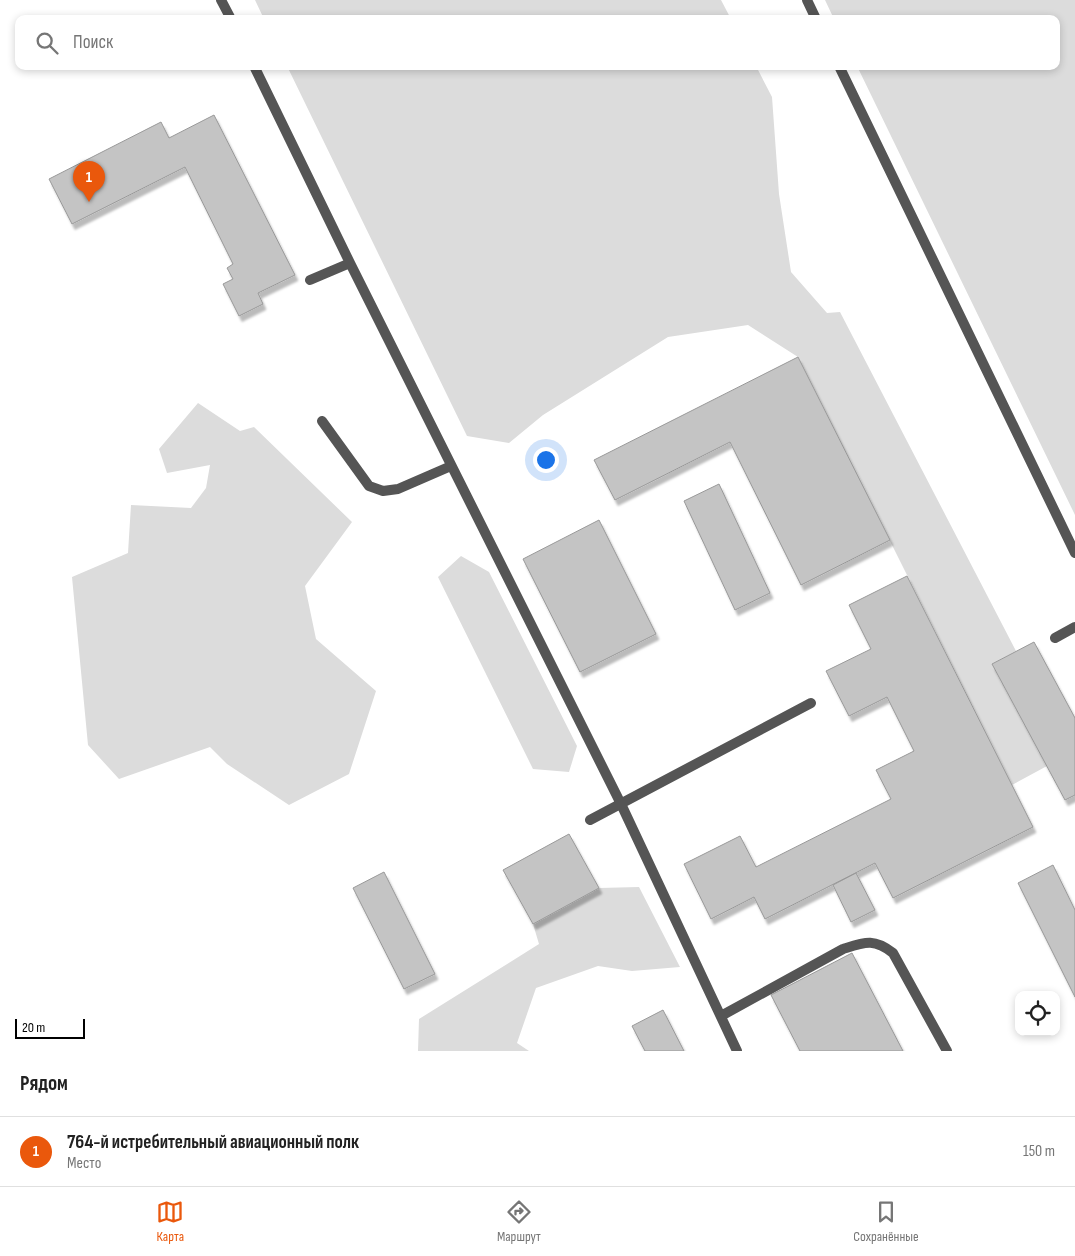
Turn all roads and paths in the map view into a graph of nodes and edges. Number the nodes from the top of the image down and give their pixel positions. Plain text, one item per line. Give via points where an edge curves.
1 (221, 0) edge
2 (807, 0) edge
3 (228, 15) edge
4 (814, 15) edge
5 (256, 70) edge
6 (841, 70) edge
7 (350, 263) junction
8 (310, 280) dead end
9 (322, 421) dead end
10 (451, 466) junction
11 (1075, 552) edge
12 (1075, 627) edge
13 (1055, 638) dead end
14 (811, 703) dead end
15 (621, 804) junction
16 (590, 820) dead end
17 (721, 1016) junction
18 (737, 1051) edge
19 (947, 1051) edge

1 - 3 lane
2 - 4 lane
5 - 7 lane
6 - 11 lane
7 - 8 lane
7 - 10 lane
9 - 10 lane via 369,486 383,491 398,489
10 - 15 lane
12 - 13 lane
14 - 15 lane
15 - 16 lane
15 - 17 lane
17 - 18 lane
17 - 19 lane via 843,949 864,943 881,944 893,953

